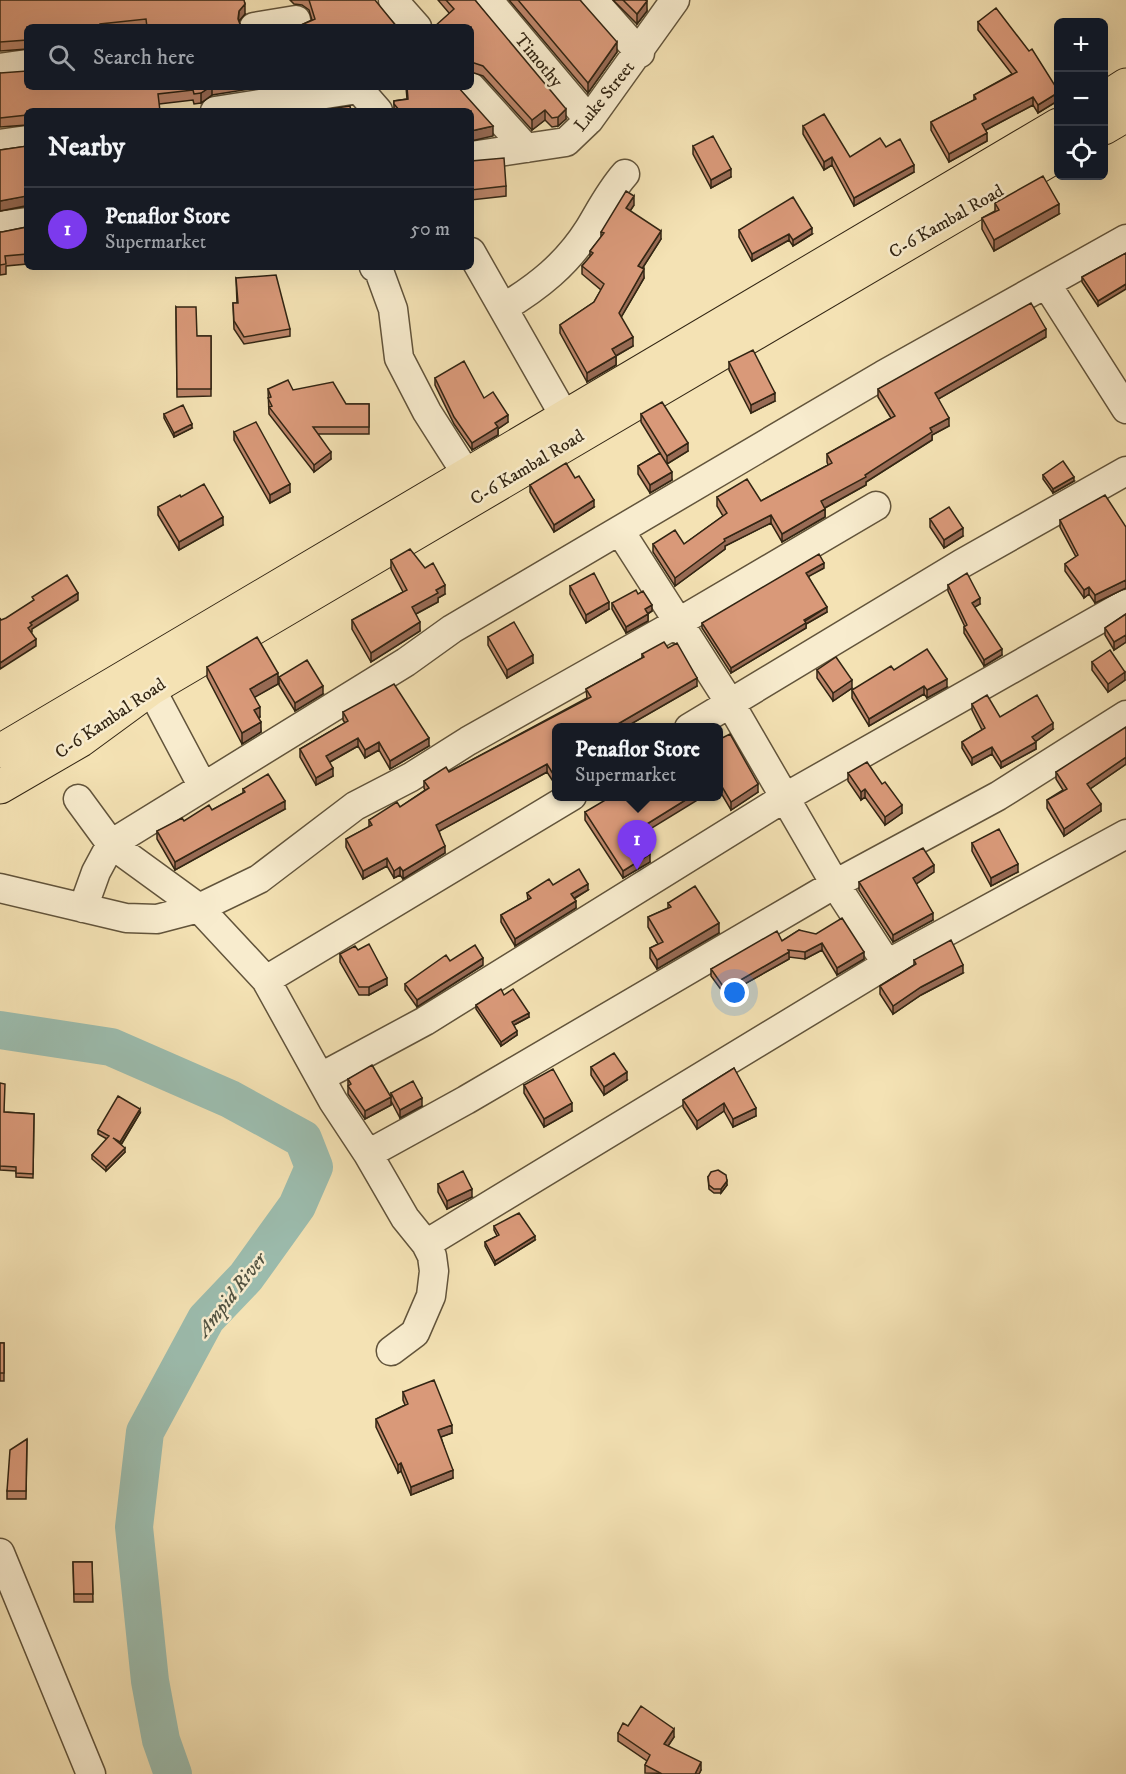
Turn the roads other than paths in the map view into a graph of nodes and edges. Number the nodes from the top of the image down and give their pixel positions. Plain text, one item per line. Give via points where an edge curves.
1 (393, 0) edge
2 (488, 0) edge
3 (593, 0) edge
4 (675, 0) edge
5 (291, 16) edge
6 (264, 24) edge
7 (414, 24) edge
8 (640, 53) junction
9 (24, 64) edge
10 (0, 68) edge
11 (1126, 85) edge
12 (345, 90) edge
13 (359, 90) edge
14 (474, 90) edge
15 (1108, 96) edge
16 (234, 108) edge
17 (375, 108) edge
18 (1126, 115) edge
19 (589, 120) junction
20 (1057, 126) edge
21 (1107, 126) edge
22 (24, 140) edge
23 (0, 144) edge
24 (526, 148) junction
25 (474, 156) edge
26 (1054, 158) edge
27 (625, 174) dead end
28 (24, 222) edge
29 (0, 226) edge
30 (1126, 238) edge
31 (474, 257) edge
32 (379, 270) edge
33 (1047, 285) junction
34 (503, 308) junction
35 (1126, 409) edge
36 (565, 417) junction
37 (1126, 471) edge
38 (473, 484) junction
39 (876, 506) dead end
40 (620, 531) junction
41 (1126, 604) edge
42 (679, 622) junction
43 (146, 677) junction
44 (730, 703) junction
45 (1126, 715) edge
46 (697, 723) edge
47 (0, 751) edge
48 (0, 787) edge
49 (203, 788) junction
50 (784, 798) junction
51 (78, 799) dead end
52 (564, 801) edge
53 (1126, 834) edge
54 (111, 844) junction
55 (835, 884) junction
56 (0, 888) edge
57 (83, 908) junction
58 (199, 908) junction
59 (887, 964) junction
60 (266, 980) junction
61 (321, 1077) junction
62 (368, 1154) junction
63 (426, 1244) junction
64 (391, 1351) dead end
65 (0, 1553) edge
66 (91, 1774) edge

1 - 7 street
2 - 19 street, Timothy
3 - 8 street
4 - 8 street, Luke Street
5 - 6 street
8 - 19 street, Luke Street
9 - 10 street
11 - 15 main road
12 - 16 street
13 - 17 street
14 - 24 street
18 - 21 main road
19 - 24 street, Luke Street via 566,142
20 - 36 main road, C-6 Kambal Road
22 - 23 street
24 - 25 street, Luke Street
26 - 38 main road, C-6 Kambal Road
27 - 34 street via 608,193 589,229 564,262 536,288
28 - 29 street
30 - 33 street
31 - 34 street
32 - 38 street via 393,309 399,358 427,412
33 - 35 street
33 - 40 street via 883,375
34 - 36 street
36 - 38 main road, C-6 Kambal Road
37 - 44 street via 961,564
38 - 43 main road, C-6 Kambal Road
39 - 42 street
40 - 42 street
40 - 49 street via 452,628 406,662
41 - 50 street
42 - 44 street
42 - 58 street via 355,806 259,879
43 - 47 main road, C-6 Kambal Road
43 - 48 main road, C-6 Kambal Road via 81,740
43 - 49 street
44 - 46 street
44 - 50 street
45 - 55 street via 998,796
49 - 54 street
50 - 55 street
50 - 61 street via 425,1022
51 - 54 street
52 - 60 street
53 - 59 street
54 - 57 street
54 - 58 street
55 - 59 street
55 - 62 street
56 - 57 street
57 - 58 street via 126,918 157,919
58 - 60 street
59 - 63 street
60 - 61 street
61 - 62 street
62 - 63 street via 405,1218
63 - 64 street via 434,1271 431,1296 415,1333
65 - 66 street

